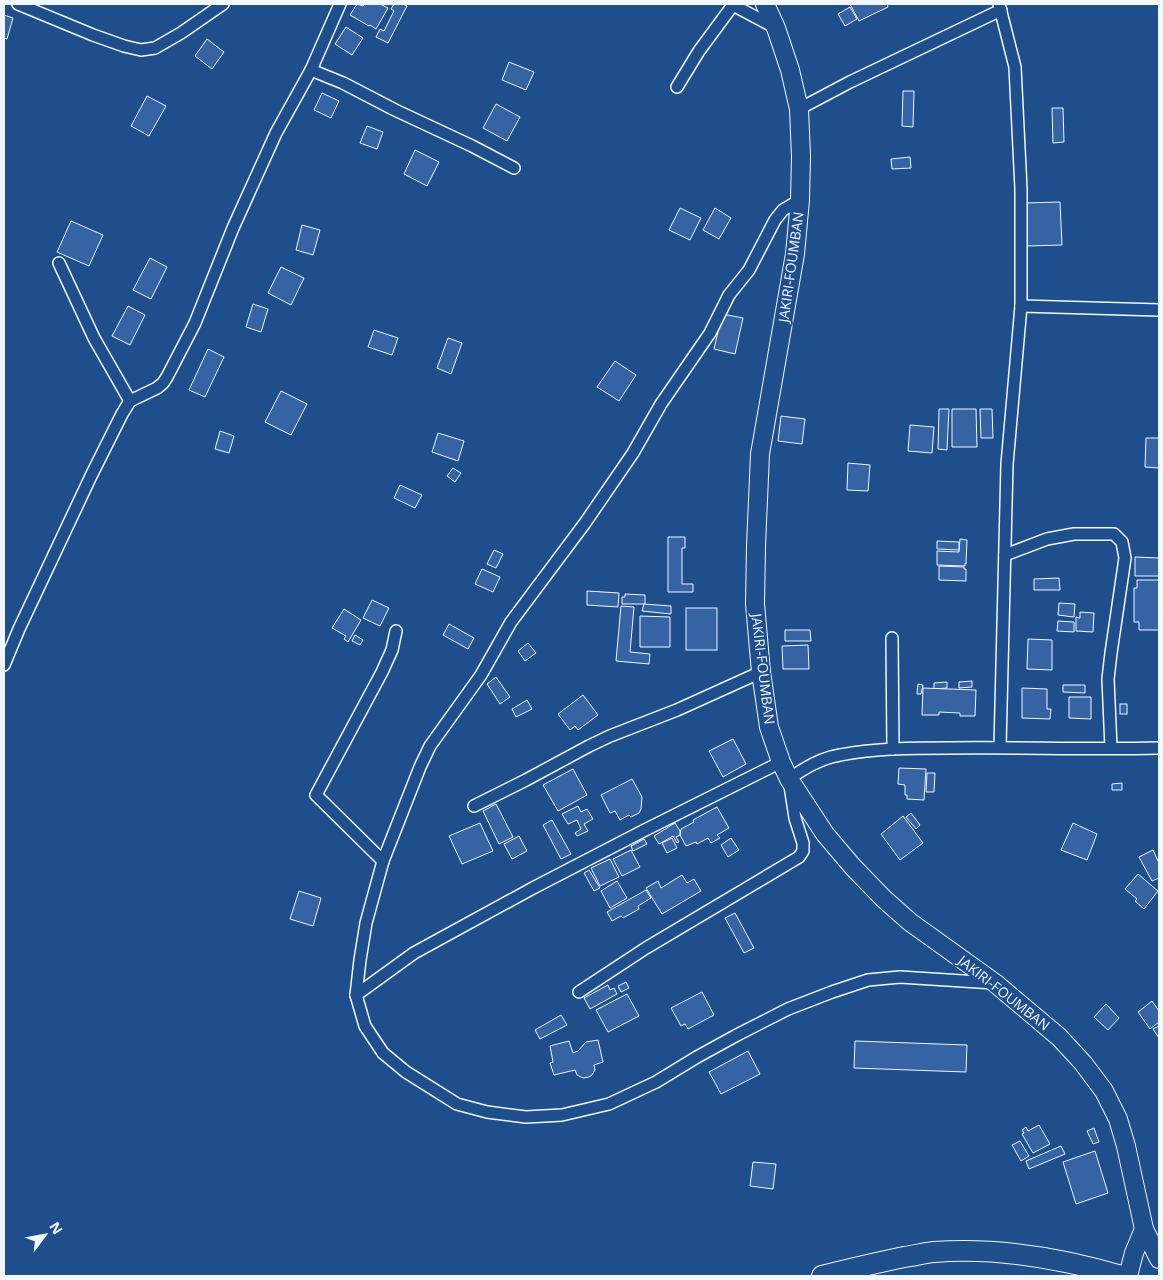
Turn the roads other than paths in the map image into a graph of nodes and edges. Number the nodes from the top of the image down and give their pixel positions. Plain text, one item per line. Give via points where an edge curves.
1 (18, 4) edge
2 (223, 4) edge
3 (340, 4) edge
4 (732, 4) edge
5 (765, 4) edge
6 (1000, 7) edge
7 (776, 28) junction
8 (311, 70) junction
9 (677, 87) dead end
10 (798, 109) junction
11 (514, 168) dead end
12 (800, 200) junction
13 (58, 263) dead end
14 (1021, 306) junction
15 (1159, 310) edge
16 (130, 401) junction
17 (1004, 556) junction
18 (396, 631) dead end
19 (892, 638) dead end
20 (4, 665) edge
21 (761, 672) junction
22 (1000, 747) junction
23 (1111, 748) junction
24 (1159, 748) edge
25 (892, 749) junction
26 (781, 762) junction
27 (789, 779) junction
28 (474, 806) dead end
29 (383, 861) junction
30 (995, 983) junction
31 (579, 992) dead end
32 (356, 995) junction
33 (1144, 1229) junction
34 (1159, 1259) edge
35 (822, 1276) edge
36 (1122, 1276) edge
37 (1128, 1276) edge

1 - 2 street via 93,35 142,50 155,48
3 - 8 street
4 - 7 street
4 - 9 street
5 - 7 main road, JAKIRI-FOUMBAN
6 - 10 street
6 - 14 street via 1014,67 1021,188
7 - 10 main road, JAKIRI-FOUMBAN via 790,70
8 - 11 street
8 - 16 street via 276,133 195,324 167,378 157,388
10 - 12 main road, JAKIRI-FOUMBAN
12 - 21 main road, JAKIRI-FOUMBAN via 795,254 760,454 755,604
12 - 29 street via 775,220 749,270 729,296 710,333 661,404 633,453 511,622 481,675 430,746
13 - 16 street via 94,338
14 - 15 street
14 - 17 street via 1007,464
16 - 20 street via 91,476
17 - 22 street
17 - 23 street via 1047,538 1074,534 1114,534 1122,542 1125,558 1108,679
18 - 29 street via 382,672 316,795
19 - 25 street
21 - 26 main road, JAKIRI-FOUMBAN via 769,726
21 - 28 street via 610,736
22 - 23 street
22 - 25 street
23 - 24 street
25 - 27 street via 839,755
26 - 27 main road, JAKIRI-FOUMBAN
26 - 32 street via 532,888 414,953
27 - 30 main road, JAKIRI-FOUMBAN via 825,834 884,899 910,922
27 - 31 street via 803,843 803,851 798,857
29 - 32 street via 366,923
30 - 32 street via 900,977 868,980 788,1009 705,1052 656,1082 609,1104 562,1115 526,1117 457,1104 406,1072 383,1053 365,1026
30 - 33 main road, JAKIRI-FOUMBAN via 1059,1037 1084,1063 1104,1092 1118,1119 1126,1146
33 - 34 main road, JAKIRI-FOUMBAN
33 - 37 main road
35 - 36 highway via 932,1252 979,1250 1036,1256

